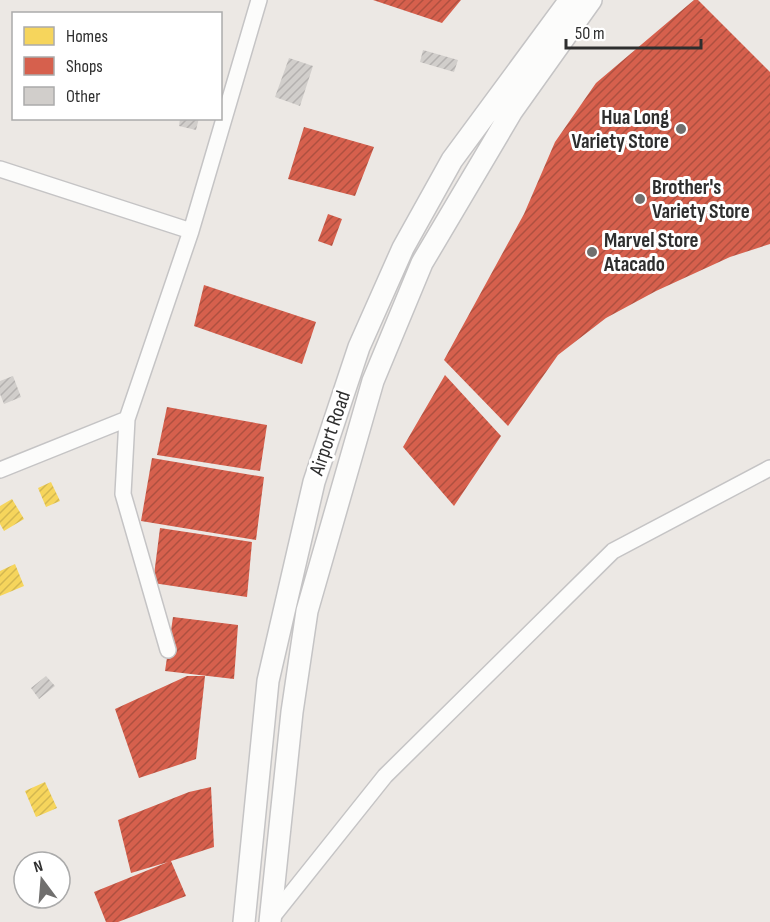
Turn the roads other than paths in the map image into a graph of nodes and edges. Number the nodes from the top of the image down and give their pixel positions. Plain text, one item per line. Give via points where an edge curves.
1 (259, 0) edge
2 (570, 0) edge
3 (591, 0) edge
4 (0, 169) edge
5 (190, 231) junction
6 (354, 363) junction
7 (377, 371) junction
8 (127, 419) junction
9 (770, 468) edge
10 (0, 470) edge
11 (168, 650) dead end
12 (270, 921) edge
13 (244, 922) edge

1 - 5 street
2 - 6 street, Airport Road via 452,160 403,248
3 - 7 street, Airport Road via 512,111 422,263
4 - 5 street
5 - 8 street
6 - 7 street
6 - 13 street, Airport Road via 314,482 268,681
7 - 12 street, Airport Road via 307,611
8 - 10 street
8 - 11 street via 123,494
9 - 12 street via 613,551 385,776

